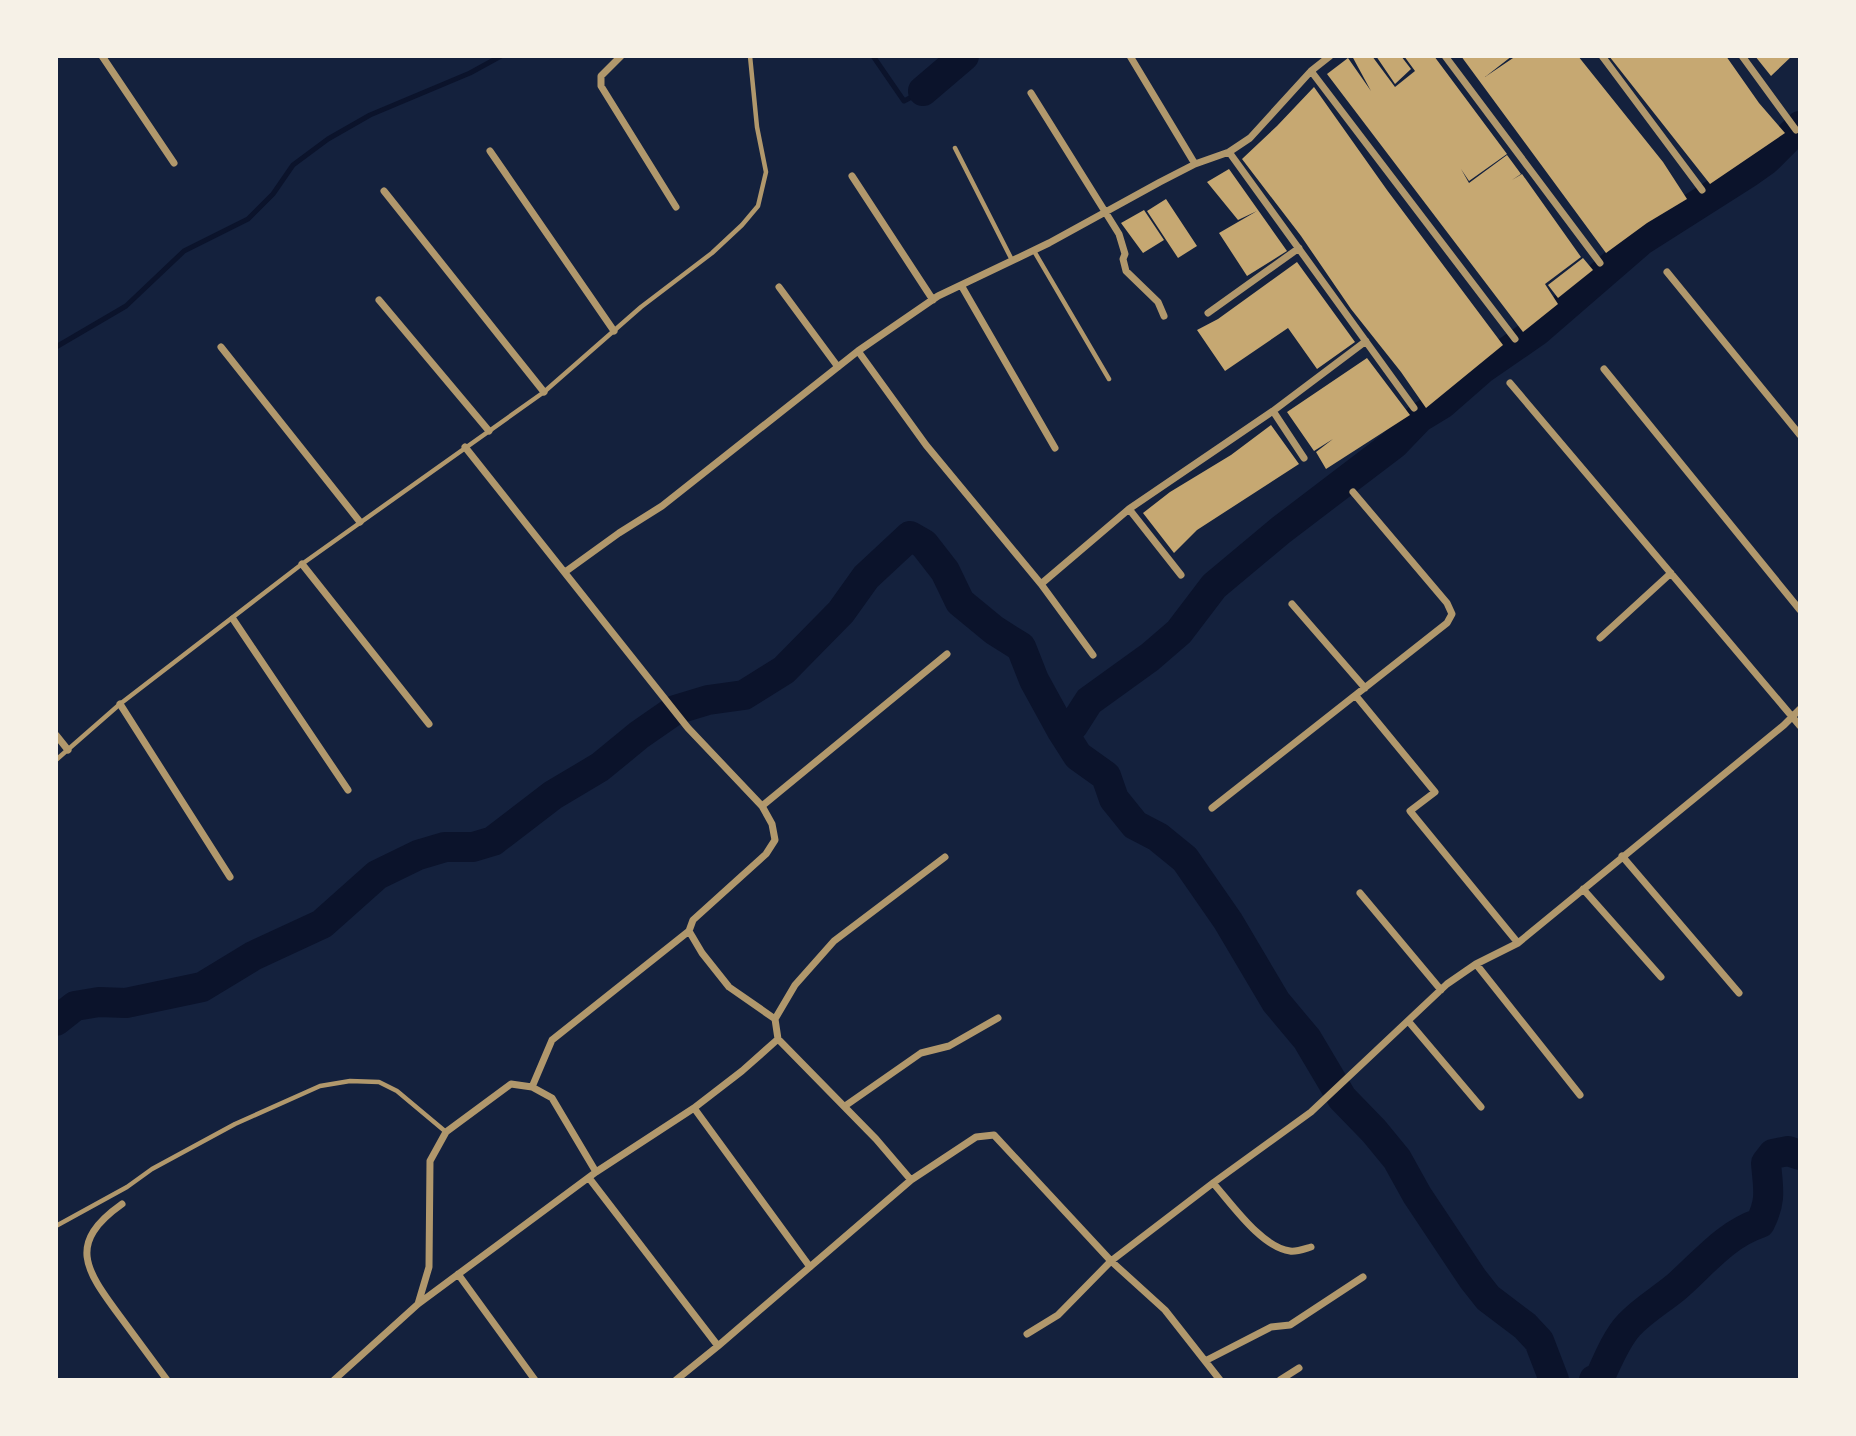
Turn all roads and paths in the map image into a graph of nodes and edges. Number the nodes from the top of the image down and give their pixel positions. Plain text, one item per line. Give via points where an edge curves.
1 (102, 56) edge
2 (621, 56) edge
3 (750, 56) edge
4 (1129, 56) edge
5 (1331, 56) edge
6 (1445, 56) edge
7 (1602, 56) edge
8 (1742, 56) edge
9 (1311, 71) junction
10 (1031, 93) dead end
11 (1796, 130) dead end
12 (956, 148) dead end
13 (490, 151) dead end
14 (1229, 152) junction
15 (174, 163) dead end
16 (1195, 164) junction
17 (852, 176) dead end
18 (1702, 190) dead end
19 (384, 191) dead end
20 (676, 207) dead end
21 (1103, 212) junction
22 (1299, 248) junction
23 (1034, 251) junction
24 (1012, 260) junction
25 (1600, 263) dead end
26 (1667, 272) dead end
27 (961, 285) junction
28 (779, 287) dead end
29 (379, 300) dead end
30 (933, 300) junction
31 (1208, 313) dead end
32 (1164, 316) dead end
33 (614, 331) junction
34 (1515, 339) dead end
35 (1366, 341) junction
36 (221, 347) dead end
37 (858, 351) junction
38 (838, 367) junction
39 (1604, 369) dead end
40 (1109, 379) dead end
41 (1510, 383) dead end
42 (544, 392) junction
43 (1414, 408) dead end
44 (1273, 411) junction
45 (489, 431) junction
46 (1800, 435) edge
47 (464, 447) junction
48 (1055, 448) dead end
49 (1304, 458) dead end
50 (1353, 492) dead end
51 (1129, 509) junction
52 (360, 522) junction
53 (302, 564) junction
54 (565, 572) junction
55 (1671, 573) junction
56 (1181, 575) dead end
57 (1041, 584) junction
58 (1292, 604) dead end
59 (1800, 610) edge
60 (233, 619) junction
61 (1600, 638) dead end
62 (947, 654) dead end
63 (1093, 655) dead end
64 (1365, 688) junction
65 (1356, 696) junction
66 (120, 704) junction
67 (1800, 709) edge
68 (1792, 717) junction
69 (429, 724) dead end
70 (1800, 726) edge
71 (56, 735) edge
72 (68, 750) junction
73 (56, 760) edge
74 (348, 790) dead end
75 (762, 806) junction
76 (1212, 808) dead end
77 (1622, 856) junction
78 (945, 857) dead end
79 (230, 877) dead end
80 (1583, 888) junction
81 (1360, 893) dead end
82 (689, 931) junction
83 (1518, 943) junction
84 (1476, 964) junction
85 (1661, 977) dead end
86 (1441, 990) junction
87 (1739, 993) dead end
88 (998, 1018) dead end
89 (775, 1019) junction
90 (1409, 1022) junction
91 (778, 1039) junction
92 (532, 1087) junction
93 (1580, 1095) dead end
94 (845, 1106) junction
95 (1481, 1107) dead end
96 (694, 1108) junction
97 (446, 1132) junction
98 (596, 1172) junction
99 (589, 1178) junction
100 (911, 1180) junction
101 (1213, 1183) junction
102 (122, 1204) dead end
103 (56, 1226) edge
104 (1311, 1247) dead end
105 (1111, 1261) junction
106 (810, 1267) junction
107 (458, 1274) junction
108 (1363, 1277) dead end
109 (418, 1304) junction
110 (1027, 1334) dead end
111 (718, 1346) junction
112 (1205, 1361) junction
113 (1299, 1368) dead end
114 (167, 1380) edge
115 (334, 1380) edge
116 (535, 1380) edge
117 (676, 1380) edge
118 (1220, 1380) edge
119 (1280, 1380) edge

1 - 15 street
2 - 20 street via 601,76 601,86
3 - 33 lane via 766,172 758,206 712,253
4 - 16 street
5 - 9 street
6 - 25 street
7 - 18 street
8 - 11 street
9 - 14 street via 1250,138
9 - 34 street
10 - 21 street
12 - 24 lane
13 - 33 street
14 - 16 street
14 - 22 street
16 - 21 street
17 - 30 street
19 - 42 street
21 - 23 street
21 - 32 street via 1119,234 1126,271 1158,302
22 - 31 street
22 - 35 street
23 - 24 street
23 - 40 lane
24 - 27 street
26 - 46 street
27 - 30 street
27 - 48 street
28 - 38 street
29 - 45 street
30 - 37 street
33 - 42 lane
35 - 43 street
35 - 44 street
36 - 52 street
37 - 38 street
37 - 57 street via 926,445
38 - 54 street via 662,506
39 - 59 street
41 - 55 street
42 - 45 lane
44 - 49 street
44 - 51 street
45 - 47 lane
47 - 52 lane
47 - 54 street
50 - 64 street via 1452,614 1447,623
51 - 56 street
51 - 57 street
52 - 53 lane
53 - 60 lane
53 - 69 street
54 - 75 street via 688,728
55 - 61 street
55 - 68 street
57 - 63 street
58 - 64 street
60 - 66 lane
60 - 74 street
62 - 75 street
64 - 65 street
65 - 76 street
65 - 83 street via 1436,792 1410,811
66 - 72 lane
66 - 79 street
67 - 68 street
68 - 70 street
68 - 77 street
71 - 72 street
72 - 73 lane
75 - 82 street via 775,840 766,854 694,920
77 - 80 street
77 - 87 street
78 - 89 street via 834,941 795,985
80 - 83 street
80 - 85 street
81 - 86 street
82 - 89 street via 729,987
82 - 92 street via 552,1040
83 - 84 street
84 - 86 street
84 - 93 street
86 - 90 street
88 - 94 street via 949,1045 921,1053
89 - 91 street
90 - 95 street
90 - 101 street via 1311,1112
91 - 94 street
91 - 96 street
92 - 97 street via 511,1084
92 - 98 street via 552,1098
94 - 100 street
96 - 98 street
96 - 106 street
97 - 103 lane via 397,1091 379,1082 320,1086 235,1124
97 - 109 street via 430,1161 429,1267
98 - 99 street
99 - 107 street
99 - 111 street
100 - 105 street via 976,1137 994,1135
100 - 106 street
101 - 104 street via 1275,1247 1292,1252
101 - 105 street
102 - 114 street via 92,1232 86,1251 88,1268
105 - 110 street via 1058,1315
105 - 112 street via 1166,1310
106 - 111 street
107 - 109 street
107 - 116 street
108 - 112 street via 1290,1325 1271,1327
109 - 115 street
111 - 117 street
112 - 118 street
113 - 119 street

